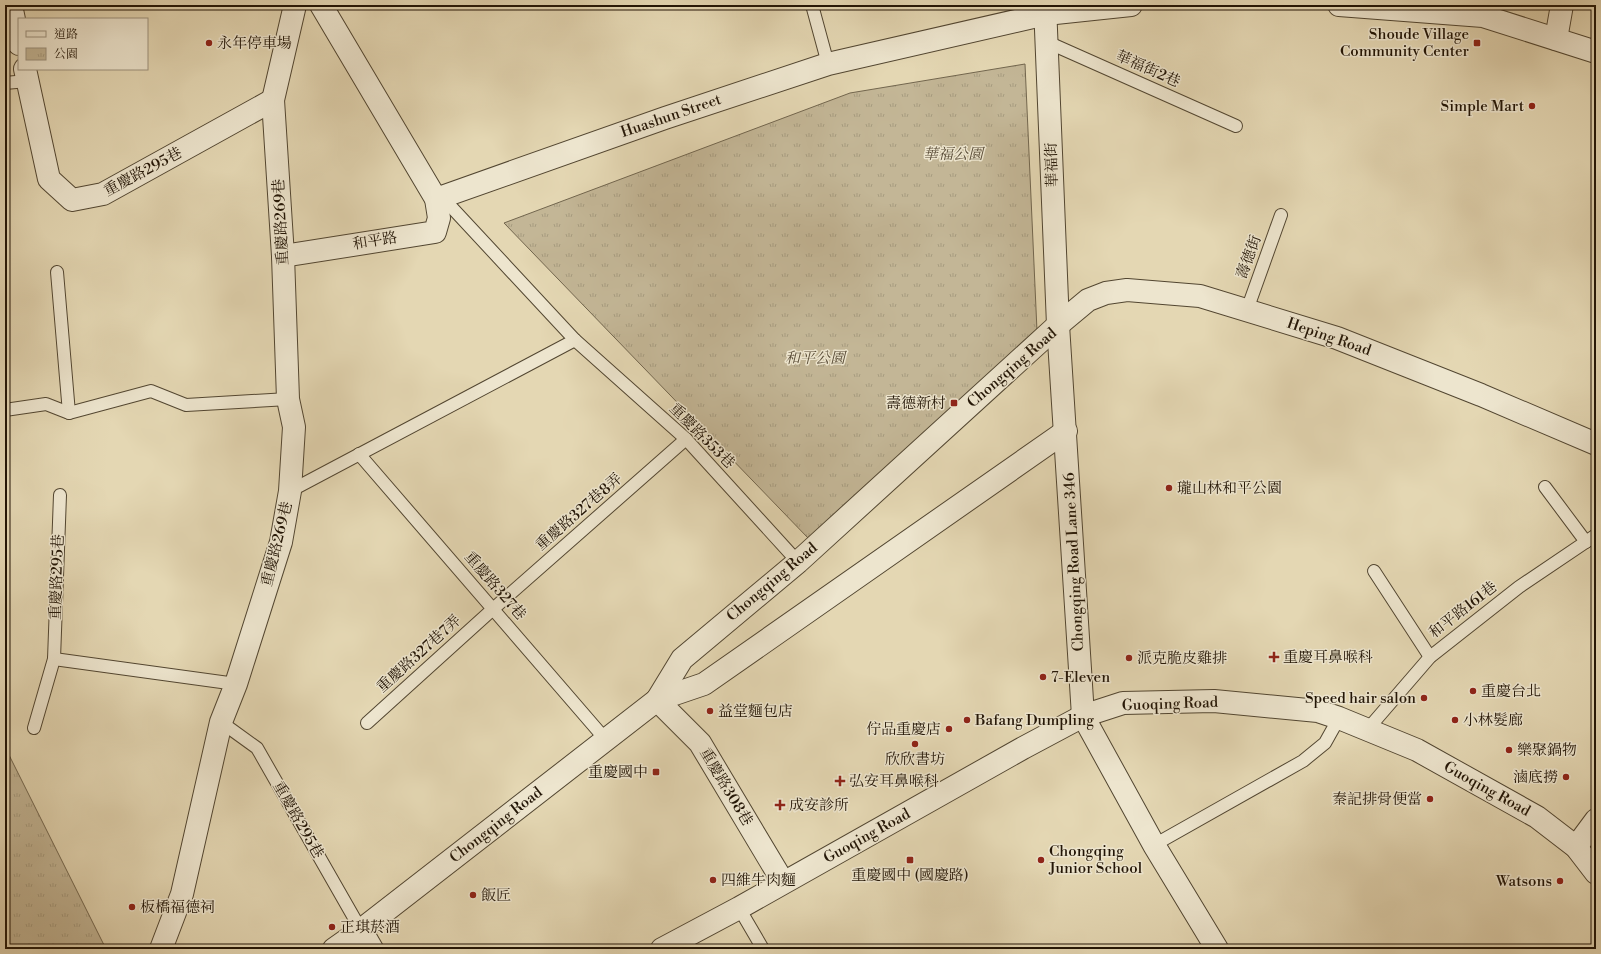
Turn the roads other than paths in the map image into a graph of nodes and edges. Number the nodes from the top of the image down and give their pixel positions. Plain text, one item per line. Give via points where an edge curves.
1 (11, 5) edge
2 (295, 5) edge
3 (321, 5) edge
4 (812, 5) edge
5 (1131, 5) edge
6 (1338, 5) edge
7 (1562, 5) edge
8 (1047, 8) edge
9 (18, 39) edge
10 (1556, 39) junction
11 (1047, 42) junction
12 (1596, 52) edge
13 (828, 64) junction
14 (26, 75) edge
15 (5, 83) edge
16 (274, 100) junction
17 (1236, 126) dead end
18 (439, 198) junction
19 (1281, 215) dead end
20 (284, 256) junction
21 (57, 272) dead end
22 (1246, 310) junction
23 (1058, 325) junction
24 (575, 340) junction
25 (288, 400) junction
26 (5, 410) edge
27 (69, 413) junction
28 (1066, 431) junction
29 (686, 439) junction
30 (1596, 444) edge
31 (359, 454) junction
32 (1545, 487) dead end
33 (290, 491) junction
34 (60, 495) dead end
35 (1591, 538) edge
36 (798, 562) junction
37 (1374, 571) dead end
38 (493, 608) junction
39 (1430, 657) junction
40 (54, 659) junction
41 (236, 684) junction
42 (657, 700) junction
43 (1083, 716) junction
44 (1339, 718) junction
45 (221, 722) junction
46 (367, 723) dead end
47 (34, 728) dead end
48 (1367, 730) junction
49 (606, 740) junction
50 (1596, 820) edge
51 (1154, 845) junction
52 (1576, 847) junction
53 (1596, 872) edge
54 (783, 882) junction
55 (739, 908) junction
56 (361, 930) junction
57 (161, 949) edge
58 (334, 949) edge
59 (372, 949) edge
60 (662, 949) edge
61 (763, 949) edge
62 (1217, 949) edge

1 - 9 street
2 - 16 street, 重慶路269巷
3 - 18 street
4 - 13 lane
5 - 8 street, Huashun Street
6 - 10 street via 1483,16
7 - 10 street
8 - 11 street, 華福街
8 - 13 street, Huashun Street
10 - 12 street
11 - 17 lane, 華福街2巷
11 - 23 street, 華福街
13 - 18 street, Huashun Street via 665,118
14 - 15 lane
14 - 16 street, 重慶路295巷 via 49,179 72,200 103,194
16 - 20 street, 重慶路269巷
18 - 20 street, 和平路 via 439,218 434,232
18 - 24 lane, 重慶路353巷
19 - 22 lane, 壽德街
20 - 25 street, 重慶路269巷
21 - 27 lane
22 - 23 street, Heping Road via 1200,296 1127,290 1106,293 1088,300
22 - 30 street, Heping Road via 1337,338 1481,394
23 - 28 street, Chongqing Road
23 - 36 street, Chongqing Road
24 - 29 lane, 重慶路353巷
24 - 31 lane
25 - 27 lane via 186,405 151,391
25 - 33 street, 重慶路269巷 via 294,427
26 - 27 lane via 46,404
28 - 42 street, Chongqing Road via 704,684
28 - 43 street, Chongqing Road Lane 346
29 - 36 lane, 重慶路353巷
29 - 38 lane, 重慶路327巷8弄
31 - 33 lane
31 - 38 lane, 重慶路327巷
32 - 35 lane
33 - 41 street, 重慶路269巷 via 281,542
34 - 40 lane, 重慶路295巷
35 - 39 lane, 和平路161巷 via 1519,587
36 - 42 street, Chongqing Road via 682,659
37 - 39 lane
38 - 46 lane, 重慶路327巷7弄
38 - 49 lane, 重慶路327巷
39 - 48 lane, 和平路161巷
40 - 41 lane
40 - 47 lane, 重慶路295巷
41 - 45 street, 重慶路269巷
42 - 49 street, Chongqing Road
42 - 54 street, 重慶路308巷 via 700,743
43 - 44 street, Guoqing Road via 1122,703 1214,701 1318,711
43 - 51 street
43 - 54 street, Guoqing Road
44 - 48 street, Guoqing Road
44 - 51 lane via 1325,743 1303,762
45 - 56 lane, 重慶路295巷 via 257,748
45 - 57 street, 重慶路269巷 via 182,894
48 - 52 street, Guoqing Road via 1417,750 1537,817
49 - 56 street, Chongqing Road
50 - 52 street
51 - 62 street
52 - 53 street, Guoqing Road
54 - 55 street, Guoqing Road
55 - 60 street, Guoqing Road
55 - 61 lane
56 - 58 street, Chongqing Road
56 - 59 street

